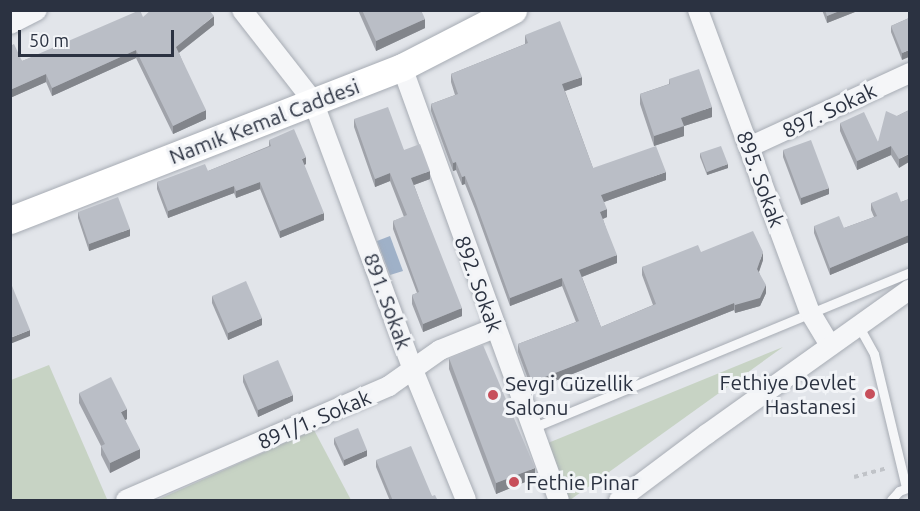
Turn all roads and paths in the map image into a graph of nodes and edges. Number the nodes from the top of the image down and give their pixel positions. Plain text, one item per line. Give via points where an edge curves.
1 (37, 10) edge
2 (242, 10) edge
3 (513, 10) edge
4 (698, 10) edge
5 (10, 24) edge
6 (402, 67) junction
7 (909, 73) edge
8 (313, 101) junction
9 (749, 147) junction
10 (10, 220) edge
11 (909, 272) edge
12 (909, 289) edge
13 (810, 312) junction
14 (858, 325) junction
15 (495, 328) junction
16 (830, 345) junction
17 (413, 370) junction
18 (532, 428) junction
19 (901, 465) junction
20 (854, 477) dead end
21 (908, 487) edge
22 (126, 501) edge
23 (466, 501) edge
24 (559, 501) edge
25 (619, 501) edge
26 (891, 501) edge

1 - 5 street
2 - 8 street, 891. Sokak
3 - 6 street, Namık Kemal Caddesi
4 - 9 street, 895. Sokak
6 - 8 street, Namık Kemal Caddesi
6 - 15 street, 892. Sokak
7 - 9 street, 897. Sokak
8 - 10 street, Namık Kemal Caddesi
8 - 17 street, 891. Sokak
9 - 13 street, 895. Sokak
11 - 13 lane
12 - 14 street
13 - 16 street, 895. Sokak
13 - 18 lane
14 - 16 street
14 - 19 lane via 874,354
15 - 17 street, 891/1. Sokak via 440,350
15 - 18 street, 892. Sokak
16 - 25 street
17 - 22 street, 891/1. Sokak via 389,386
17 - 23 street, 891. Sokak
18 - 24 street, 892. Sokak
19 - 20 path
19 - 21 lane
21 - 26 lane

